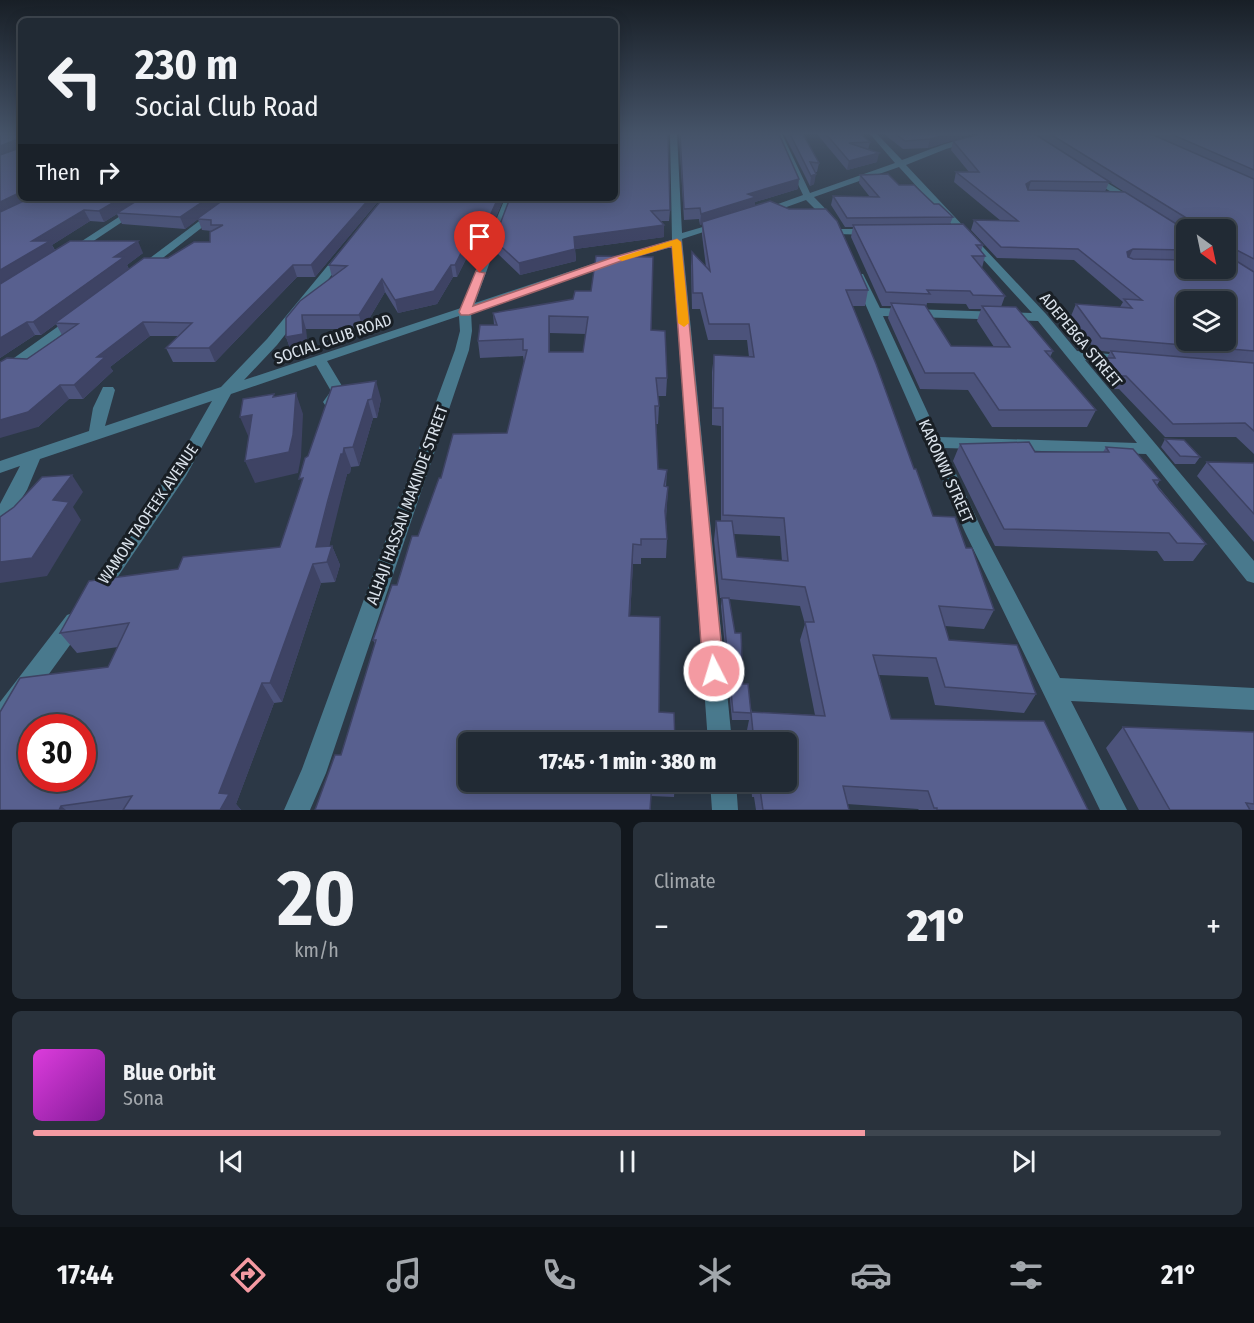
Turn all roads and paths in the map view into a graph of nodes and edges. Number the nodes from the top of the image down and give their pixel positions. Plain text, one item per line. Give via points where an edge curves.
1 (674, 172) edge
2 (796, 172) edge
3 (878, 172) edge
4 (907, 172) edge
5 (1088, 173) edge
6 (808, 196) junction
7 (1104, 196) edge
8 (1126, 197) junction
9 (149, 201) edge
10 (233, 201) edge
11 (508, 201) edge
12 (1140, 206) edge
13 (750, 216) edge
14 (729, 222) edge
15 (841, 232) junction
16 (885, 232) edge
17 (677, 239) junction
18 (352, 243) edge
19 (58, 260) edge
20 (132, 276) edge
21 (85, 311) edge
22 (465, 312) junction
23 (875, 312) junction
24 (1042, 317) junction
25 (1074, 355) junction
26 (1142, 360) edge
27 (320, 361) junction
28 (0, 375) edge
29 (108, 390) dead end
30 (224, 393) junction
31 (325, 415) edge
32 (96, 435) junction
33 (933, 442) junction
34 (1149, 449) junction
35 (33, 456) junction
36 (0, 467) edge
37 (0, 518) edge
38 (1254, 575) edge
39 (1053, 689) junction
40 (1254, 699) edge
41 (0, 721) edge
42 (719, 732) edge
43 (724, 792) edge
44 (297, 810) edge
45 (726, 810) edge
46 (1114, 810) edge

1 - 17 street
2 - 6 street, KARONWI STREET
3 - 6 street
4 - 24 street, ADEPEBGA STREET via 956,231
5 - 8 street
6 - 13 street
6 - 15 street, KARONWI STREET
7 - 8 street
8 - 12 street
9 - 19 street
10 - 20 street
11 - 22 street, ALHAJI HASSAN MAKINDE STREET
14 - 17 street, SOCIAL CLUB ROAD
15 - 16 street
15 - 23 street, KARONWI STREET
17 - 22 street, SOCIAL CLUB ROAD
17 - 42 street
18 - 30 street, WAMON TAOFEEK AVENUE via 272,342
21 - 28 street
22 - 27 street, SOCIAL CLUB ROAD
22 - 44 street, ALHAJI HASSAN MAKINDE STREET via 462,350 314,773
23 - 24 street
23 - 33 street, KARONWI STREET
24 - 25 street, ADEPEBGA STREET
25 - 26 street
25 - 34 street, ADEPEBGA STREET
27 - 30 street, SOCIAL CLUB ROAD
27 - 31 street via 338,391
29 - 32 street
30 - 32 street, SOCIAL CLUB ROAD
30 - 41 street, WAMON TAOFEEK AVENUE via 180,472
32 - 35 street, SOCIAL CLUB ROAD
33 - 34 street
33 - 39 street, KARONWI STREET
34 - 38 street, ADEPEBGA STREET
35 - 36 street, SOCIAL CLUB ROAD
35 - 37 street
39 - 40 street
39 - 46 street, KARONWI STREET
43 - 45 street

